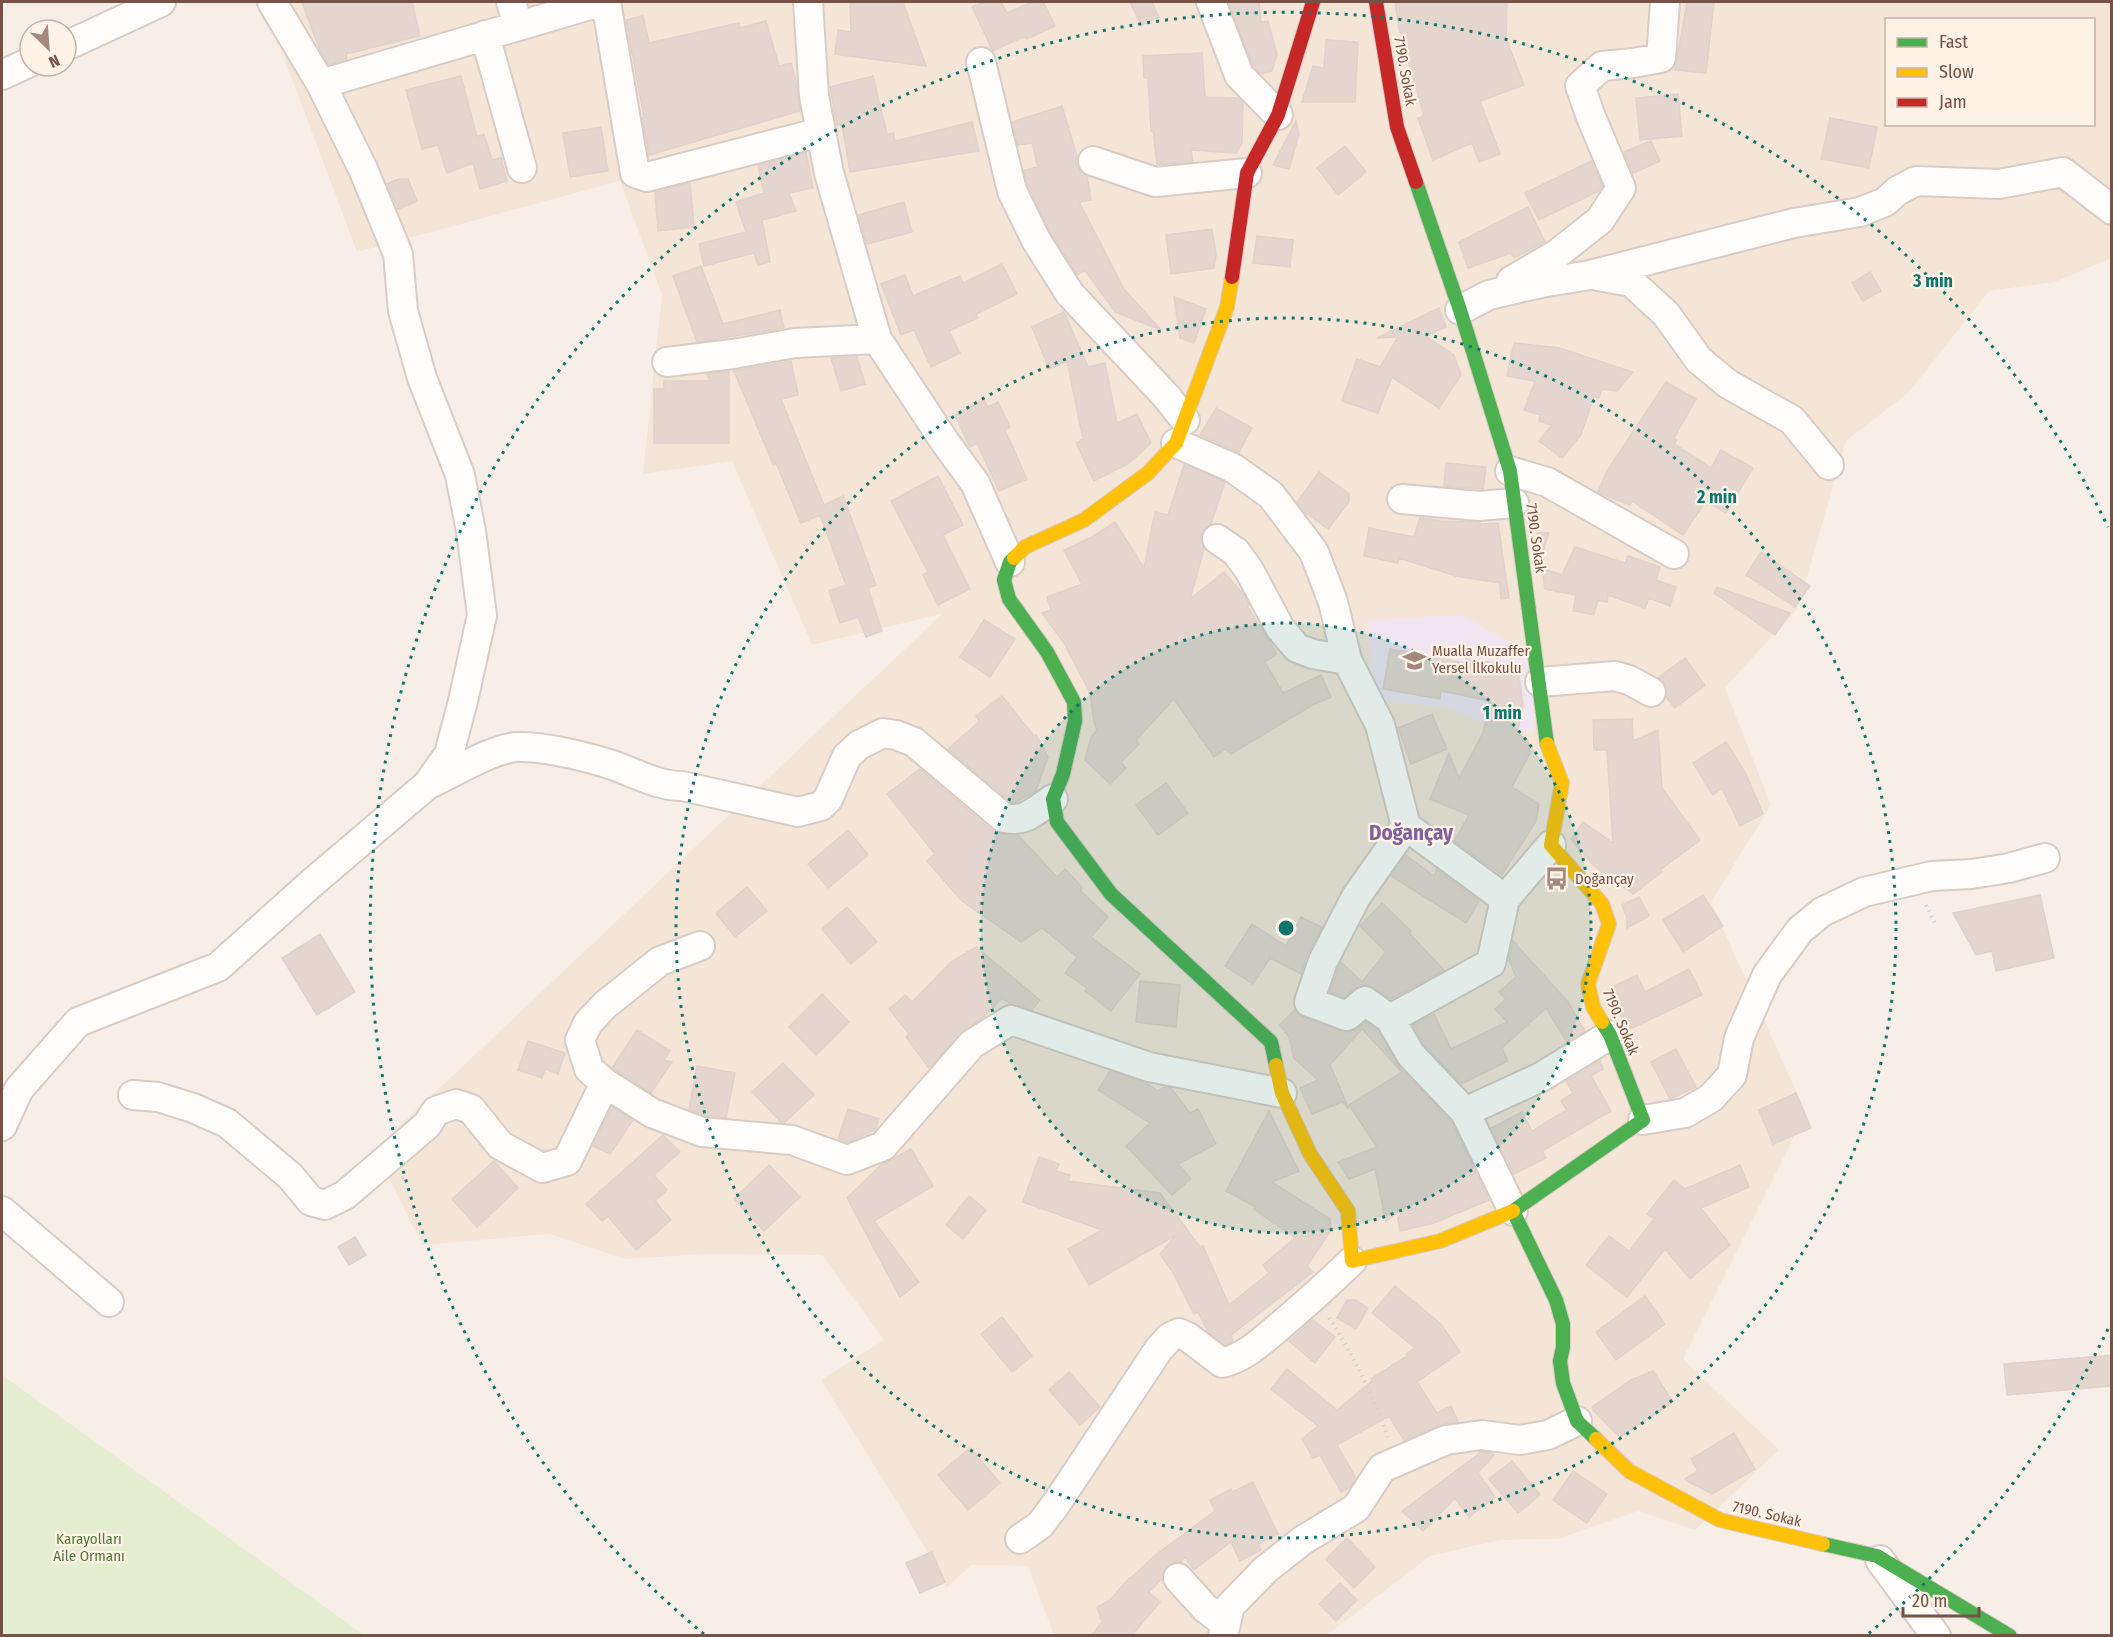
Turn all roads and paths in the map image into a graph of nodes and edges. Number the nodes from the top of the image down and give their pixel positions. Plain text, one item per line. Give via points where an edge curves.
1 (160, 2) edge
2 (272, 2) edge
3 (600, 2) edge
4 (606, 2) edge
5 (808, 2) edge
6 (1211, 2) edge
7 (1313, 2) edge
8 (1376, 2) edge
9 (1665, 2) edge
10 (514, 14) edge
11 (485, 35) junction
12 (78, 40) edge
13 (981, 62) dead end
14 (18, 68) edge
15 (2, 75) edge
16 (321, 84) junction
17 (1278, 114) junction
18 (821, 132) junction
19 (1093, 161) dead end
20 (522, 168) dead end
21 (1247, 173) junction
22 (2112, 210) edge
23 (1590, 275) junction
24 (1489, 295) junction
25 (1460, 310) junction
26 (877, 339) junction
27 (667, 362) dead end
28 (1181, 431) junction
29 (1828, 465) dead end
30 (1510, 471) junction
31 (1402, 499) dead end
32 (1514, 503) junction
33 (1217, 538) dead end
34 (1674, 554) dead end
35 (1010, 562) junction
36 (1347, 660) junction
37 (1540, 682) junction
38 (1651, 692) dead end
39 (427, 785) junction
40 (1053, 799) junction
41 (1406, 826) junction
42 (1551, 845) junction
43 (2045, 858) dead end
44 (1505, 899) junction
45 (700, 946) dead end
46 (1390, 1019) junction
47 (1610, 1035) junction
48 (605, 1083) junction
49 (1282, 1093) junction
50 (133, 1095) dead end
51 (1465, 1112) junction
52 (1643, 1120) junction
53 (2, 1126) edge
54 (2, 1211) edge
55 (1513, 1211) junction
56 (1352, 1261) junction
57 (1315, 1298) junction
58 (109, 1302) dead end
59 (1577, 1421) junction
60 (1382, 1468) junction
61 (1020, 1539) dead end
62 (1877, 1556) junction
63 (1178, 1578) dead end
64 (1225, 1630) edge
65 (1936, 1635) edge
66 (2010, 1635) edge

1 - 12 street
2 - 16 street
3 - 10 street
4 - 18 street via 634,173 647,177
5 - 18 street via 814,96
6 - 17 street via 1239,75
7 - 17 street
8 - 25 street, 7190. Sokak via 1397,127
9 - 24 street via 1661,58 1602,66 1580,86 1621,188 1599,220 1557,254
10 - 11 street
11 - 16 street
11 - 20 street
13 - 28 street via 1012,191 1036,240 1070,294 1166,396
14 - 15 street
16 - 39 street via 363,169 398,254 403,312 422,378 460,475 471,531 482,615 449,754
17 - 21 street
18 - 26 street
19 - 21 street via 1155,182
21 - 28 street via 1227,307
22 - 23 street via 2063,172 1999,184 1916,181 1885,202 1860,212 1794,223
23 - 24 street
23 - 29 street via 1631,282 1666,314 1699,360 1728,384 1792,420
24 - 25 street
25 - 30 street, 7190. Sokak
26 - 27 street via 795,343
26 - 35 street via 975,483
28 - 35 street via 1148,473 1084,520 1024,547
28 - 36 street via 1270,495 1314,552 1333,602
30 - 32 street, 7190. Sokak
30 - 34 street via 1547,482
31 - 32 street via 1479,506
32 - 37 street, 7190. Sokak
33 - 36 street via 1236,552 1280,628 1297,648
35 - 40 street via 1004,580 1009,599 1047,652 1074,702 1073,731
36 - 41 street via 1380,725
37 - 38 street via 1615,676
37 - 42 street, 7190. Sokak via 1548,748 1562,783
39 - 40 street via 496,752 517,747 549,750 611,765 666,786 682,786 798,812 821,806 848,756 859,745 883,733 914,742 1004,818 1020,820
39 - 53 street via 218,967 78,1022 19,1089
40 - 49 street via 1057,822 1111,894 1271,1042
41 - 44 street
41 - 46 street via 1356,897 1323,961 1309,1002 1347,1016 1365,1001
42 - 44 street
42 - 47 street, 7190. Sokak via 1602,904 1609,924 1588,984 1593,1006
43 - 52 street via 1972,874 1932,876 1864,892 1822,912 1800,930 1767,975 1739,1038 1732,1075 1711,1098 1685,1113
44 - 46 street via 1491,963
45 - 48 street via 660,961 588,1023 580,1040 585,1058 589,1069
46 - 51 street via 1412,1055
47 - 51 street via 1541,1077
47 - 52 street, 7190. Sokak
48 - 49 street via 652,1113 702,1132 792,1140 847,1160 882,1146 972,1044 1011,1020 1149,1067
48 - 50 street via 567,1161 542,1168 500,1145 471,1109 456,1104 436,1111 427,1125 345,1195 325,1205 312,1201 290,1176 226,1123 158,1097
49 - 56 street via 1310,1154 1348,1211
51 - 55 street
52 - 55 street
54 - 58 street
55 - 56 street via 1440,1242
55 - 59 street, 7190. Sokak via 1561,1316 1563,1383
56 - 57 street
57 - 60 path via 1342,1337 1388,1437
57 - 61 street via 1250,1351 1222,1363 1188,1337 1170,1337 1040,1525
59 - 60 street via 1548,1435 1520,1440 1482,1435 1446,1440
59 - 62 street, 7190. Sokak via 1629,1471 1720,1520
60 - 64 street via 1356,1508 1303,1540 1265,1570 1230,1606
62 - 65 street
62 - 66 street, 7190. Sokak
63 - 64 street

